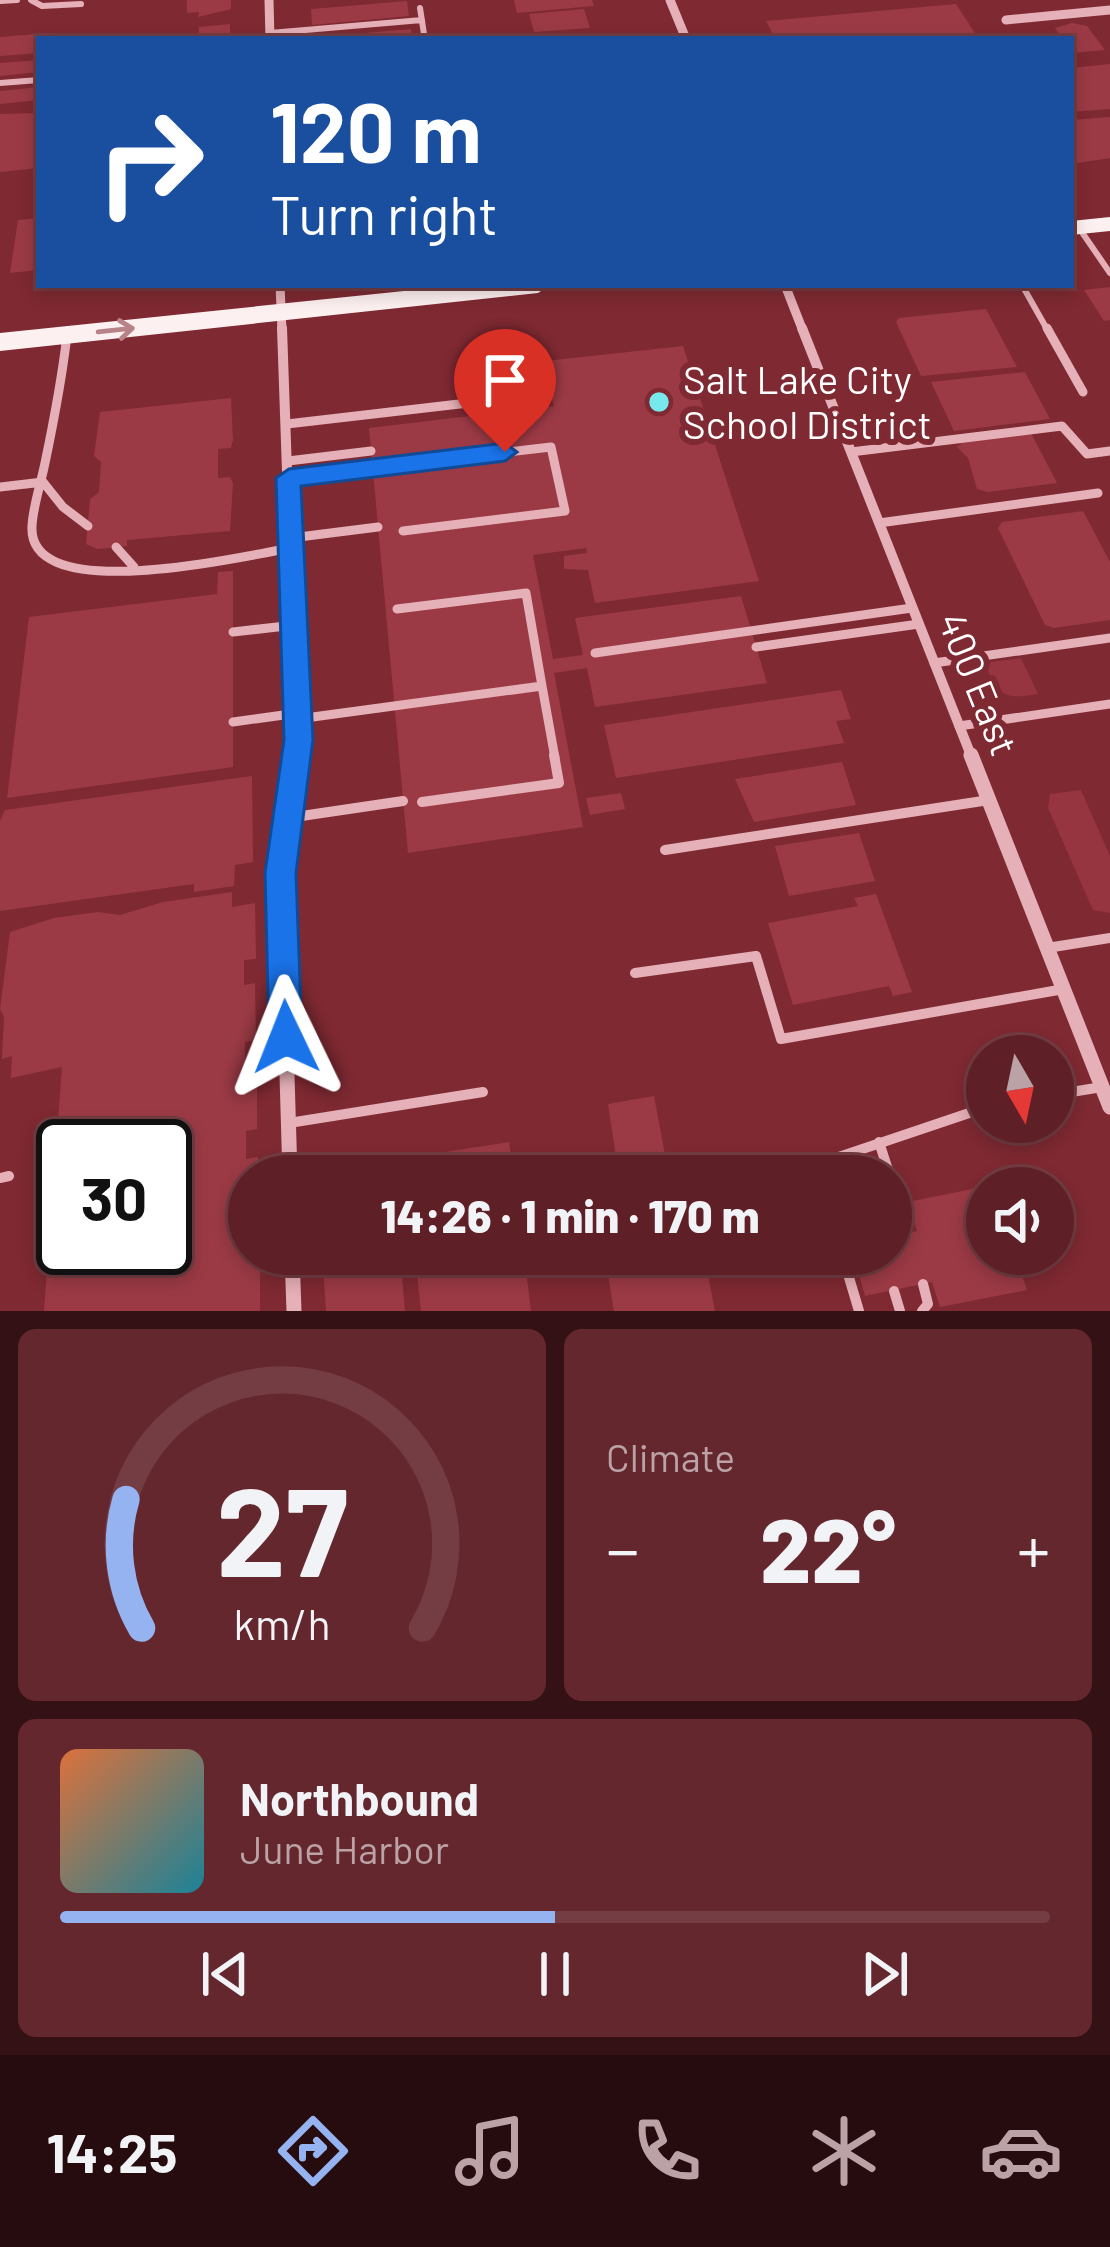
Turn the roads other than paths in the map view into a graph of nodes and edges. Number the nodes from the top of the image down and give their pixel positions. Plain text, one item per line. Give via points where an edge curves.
1 (17, 0) edge
2 (31, 0) edge
3 (268, 0) edge
4 (670, 0) edge
5 (0, 1) edge
6 (81, 4) dead end
7 (420, 8) dead end
8 (1110, 10) edge
9 (422, 20) junction
10 (1006, 20) dead end
11 (424, 34) dead end
12 (270, 36) edge
13 (685, 36) edge
14 (36, 80) edge
15 (0, 83) edge
16 (1110, 224) edge
17 (1075, 228) edge
18 (1110, 273) edge
19 (280, 288) edge
20 (510, 288) edge
21 (786, 288) edge
22 (1024, 288) edge
23 (282, 312) junction
24 (67, 335) junction
25 (0, 342) edge
26 (1083, 392) dead end
27 (511, 398) dead end
28 (286, 424) junction
29 (371, 451) dead end
30 (1110, 451) edge
31 (851, 452) junction
32 (288, 461) junction
33 (289, 478) junction
34 (44, 482) junction
35 (0, 487) edge
36 (1098, 493) dead end
37 (879, 523) junction
38 (88, 526) dead end
39 (378, 527) dead end
40 (403, 531) dead end
41 (291, 543) junction
42 (116, 547) dead end
43 (134, 567) junction
44 (912, 608) junction
45 (398, 609) dead end
46 (919, 624) junction
47 (295, 625) junction
48 (233, 632) dead end
49 (1110, 638) edge
50 (756, 647) dead end
51 (595, 653) dead end
52 (934, 663) junction
53 (542, 686) junction
54 (1110, 704) edge
55 (298, 716) junction
56 (232, 722) dead end
57 (959, 726) junction
58 (988, 800) junction
59 (403, 801) dead end
60 (422, 802) dead end
61 (288, 818) junction
62 (665, 850) dead end
63 (1110, 938) edge
64 (1047, 948) junction
65 (635, 973) dead end
66 (1064, 989) junction
67 (1102, 1087) junction
68 (483, 1092) dead end
69 (1074, 1092) edge
70 (1110, 1107) edge
71 (966, 1114) edge
72 (289, 1123) junction
73 (879, 1142) junction
74 (854, 1154) edge
75 (290, 1155) edge
76 (883, 1155) edge
77 (293, 1275) edge
78 (848, 1275) edge
79 (922, 1284) dead end
80 (893, 1291) dead end
81 (294, 1311) edge
82 (859, 1311) edge
83 (899, 1311) edge
84 (922, 1311) edge

1 - 5 lane
2 - 6 lane
3 - 12 street
4 - 13 street
7 - 9 lane
8 - 10 street
9 - 11 lane
9 - 12 lane
14 - 15 lane
16 - 17 main road
17 - 18 lane
19 - 23 street
20 - 23 main road
21 - 31 street, 400 East
22 - 26 lane
24 -> 23 main road
23 - 28 street
24 - 25 main road
24 - 34 lane
27 - 28 lane
28 - 32 street
29 - 32 lane
30 - 31 lane via 1087,454 1062,426
31 - 37 street, 400 East
32 - 33 street
33 - 40 lane via 551,447 565,511
33 - 41 street
34 - 35 lane
34 - 38 lane
34 - 43 lane via 34,548 61,568
36 - 37 lane
37 - 44 street, 400 East
39 - 41 lane
41 - 43 lane
41 - 47 street
42 - 43 lane
44 - 46 street, 400 East
44 - 51 lane
45 - 53 lane via 526,593
46 - 50 lane
46 - 52 street, 400 East
47 - 48 lane
47 - 55 street
49 - 52 lane
52 - 57 street, 400 East
53 - 55 lane
53 - 60 lane via 559,783
54 - 57 lane
55 - 56 lane
55 - 61 street
57 - 58 street, 400 East
58 - 62 lane
58 - 64 street, 400 East
59 - 61 lane
61 - 72 street via 281,873
63 - 64 lane
64 - 66 street, 400 East
65 - 66 lane via 756,956 781,1039
66 - 67 street, 400 East
67 - 69 lane
67 - 70 street, 400 East
68 - 72 lane
71 - 73 lane
72 - 75 street
73 - 74 lane
73 - 76 lane
77 - 81 street
78 - 82 lane
79 - 84 lane
80 - 83 lane

